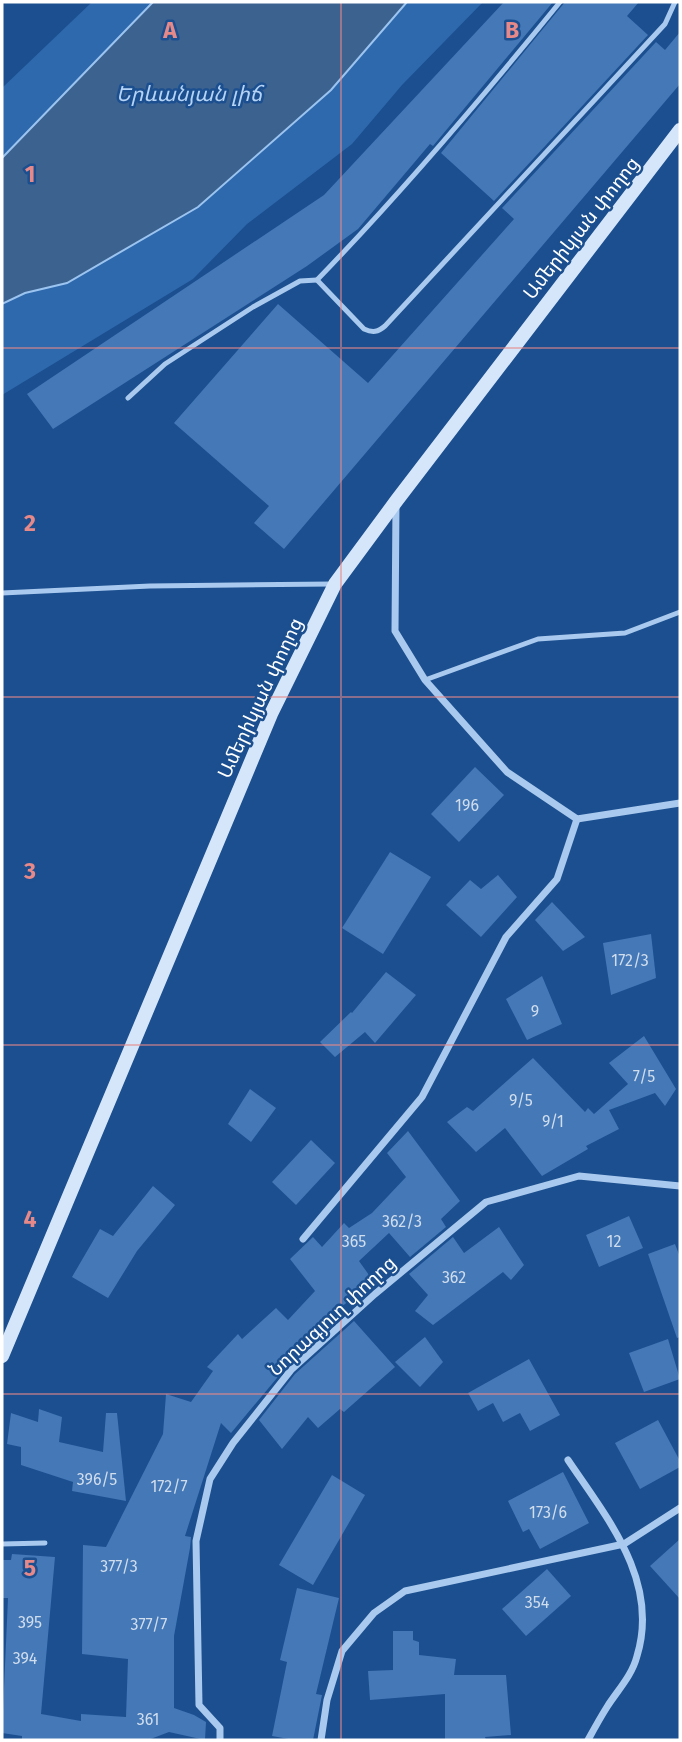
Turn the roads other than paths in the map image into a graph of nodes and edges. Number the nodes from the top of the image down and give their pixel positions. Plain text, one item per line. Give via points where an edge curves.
1 (560, 2) edge
2 (675, 2) edge
3 (680, 130) edge
4 (317, 280) junction
5 (128, 398) dead end
6 (397, 500) junction
7 (335, 584) junction
8 (2, 593) edge
9 (680, 612) edge
10 (425, 680) junction
11 (680, 803) edge
12 (577, 819) junction
13 (680, 1186) edge
14 (303, 1239) dead end
15 (2, 1356) edge
16 (568, 1460) dead end
17 (680, 1508) edge
18 (45, 1543) dead end
19 (2, 1544) edge
20 (624, 1544) junction
21 (220, 1740) edge
22 (321, 1740) edge
23 (588, 1740) edge

1 - 4 lane via 462,122
2 - 4 lane via 665,24 379,331 364,330
3 - 6 street, Ամերիկյան փողոց
4 - 5 lane via 300,281 253,307 165,364
6 - 7 street, Ամերիկյան փողոց
6 - 10 street via 395,631
7 - 8 lane
7 - 15 street, Ամերիկյան փողոց via 271,714
9 - 10 lane via 625,633 538,639
10 - 12 street via 507,772
11 - 12 street
12 - 14 street via 557,879 506,937 422,1097
13 - 21 street, Նորագյուղ փողոց via 579,1176 486,1202 291,1370 210,1479 196,1541 199,1706 220,1728
16 - 20 street
17 - 20 street
18 - 19 lane
20 - 22 street via 405,1591 374,1613 342,1651
20 - 23 street via 639,1590 643,1624 637,1658

